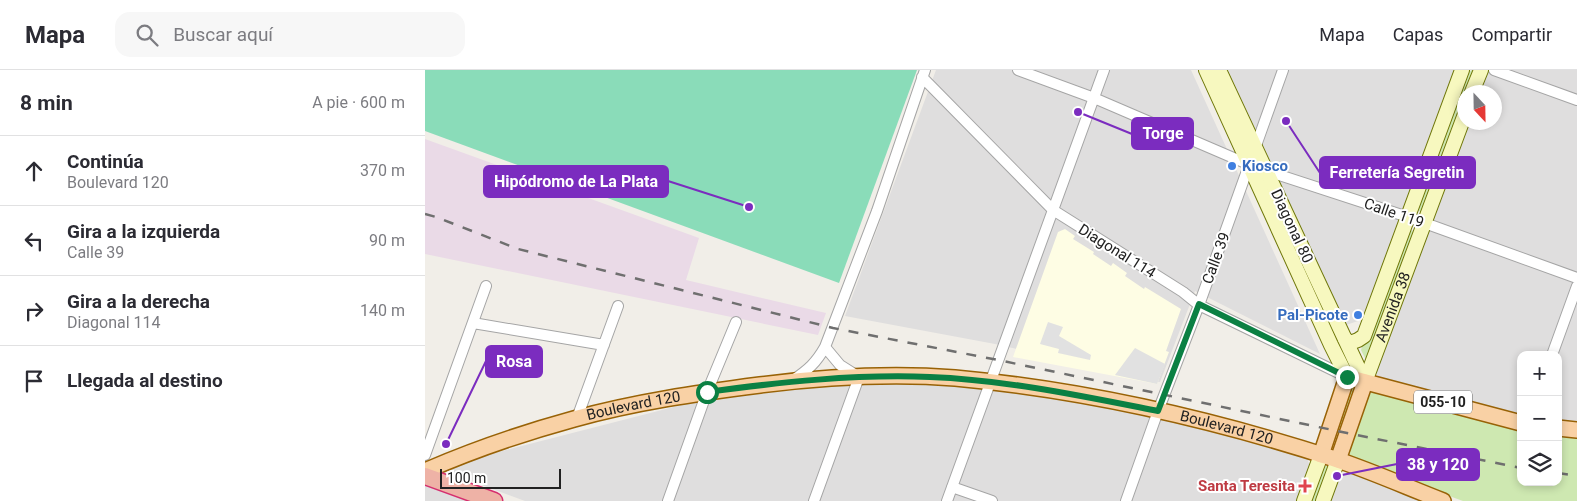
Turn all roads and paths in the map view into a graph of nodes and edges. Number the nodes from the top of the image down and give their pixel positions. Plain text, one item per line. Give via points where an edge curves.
1 (1017, 70) edge
2 (1104, 70) edge
3 (1207, 70) edge
4 (1219, 70) edge
5 (1283, 70) edge
6 (1462, 70) edge
7 (1481, 70) edge
8 (1494, 70) edge
9 (923, 73) edge
10 (1475, 85) edge
11 (1094, 98) junction
12 (1577, 100) edge
13 (1459, 130) edge
14 (1256, 147) junction
15 (1249, 164) junction
16 (1267, 171) junction
17 (1053, 210) junction
18 (1408, 217) junction
19 (1424, 223) junction
20 (1577, 278) edge
21 (486, 286) dead end
22 (1577, 286) edge
23 (1199, 304) junction
24 (618, 306) dead end
25 (736, 322) dead end
26 (473, 323) junction
27 (1345, 338) junction
28 (604, 345) junction
29 (825, 348) junction
30 (1553, 351) edge
31 (859, 377) junction
32 (1347, 377) junction
33 (792, 381) junction
34 (991, 382) junction
35 (1365, 382) junction
36 (707, 392) junction
37 (1158, 411) junction
38 (577, 418) junction
39 (1517, 422) edge
40 (1562, 428) edge
41 (1577, 430) edge
42 (425, 455) edge
43 (1321, 455) junction
44 (1338, 460) junction
45 (425, 471) edge
46 (425, 476) edge
47 (952, 488) junction
48 (494, 501) edge
49 (668, 501) edge
50 (814, 501) edge
51 (947, 501) edge
52 (992, 501) edge
53 (1126, 501) edge
54 (1304, 501) edge
55 (1323, 501) edge
56 (1443, 501) edge

1 - 11 street, Calle 119
2 - 11 street
3 - 15 main road, Diagonal 80
4 - 14 main road, Diagonal 80
5 - 14 street, Calle 39
6 - 18 main road, Avenida 38
7 - 10 main road
8 - 12 street
9 - 17 street, Diagonal 114
9 - 29 street via 877,211
11 - 15 street, Calle 119
11 - 17 street
13 - 19 main road, Avenida 38
14 - 15 street, Calle 39
14 - 16 main road, Diagonal 80
15 - 16 street, Calle 119
15 - 23 street, Calle 39
15 - 32 main road, Diagonal 80
16 - 18 street, Calle 119
16 - 27 main road, Diagonal 80
17 - 23 street, Diagonal 114
17 - 34 street
18 - 19 street, Calle 119
18 - 27 main road, Avenida 38 via 1364,336 1350,342
19 - 20 street, Calle 119
19 - 35 main road, Avenida 38
21 - 26 street
22 - 30 street
23 - 32 street, Diagonal 114
23 - 37 street, Calle 39
24 - 28 street
25 - 36 street
26 - 28 street
26 - 42 street
27 - 35 main road, Diagonal 80
28 - 38 street
29 - 31 street via 839,365
29 - 33 street via 809,370
31 - 33 main road, Boulevard 120
31 - 34 main road, Boulevard 120 via 929,377
31 - 50 street
32 - 35 main road
32 - 43 main road
33 - 36 main road, Boulevard 120
34 - 37 main road, Boulevard 120 via 1055,390
34 - 47 street
35 - 39 main road, 055-10
35 - 44 main road, Avenida 38
36 - 38 main road, Boulevard 120
36 - 49 street
37 - 43 main road, Boulevard 120 via 1243,431
37 - 53 street, Calle 39
38 - 45 main road, Boulevard 120
40 - 41 main road
43 - 44 main road, Boulevard 120
43 - 54 main road
44 - 55 main road, Avenida 38
44 - 56 main road, Boulevard 120
46 - 48 highway
47 - 51 street
47 - 52 street

